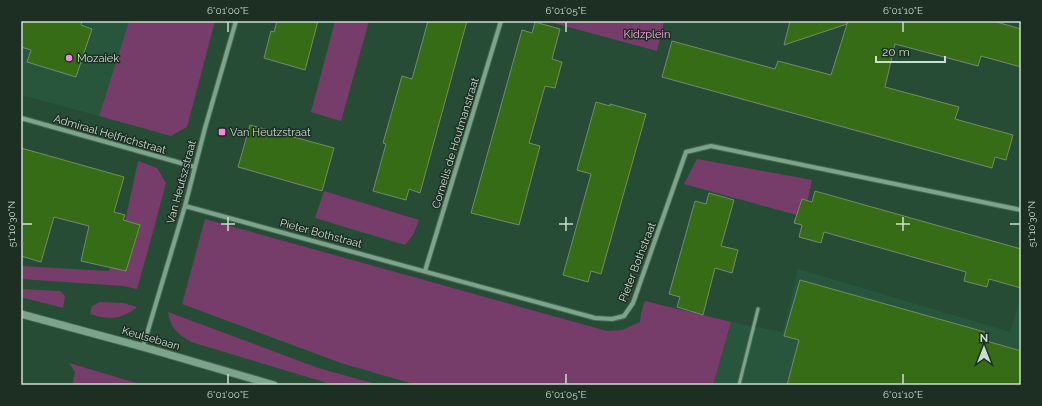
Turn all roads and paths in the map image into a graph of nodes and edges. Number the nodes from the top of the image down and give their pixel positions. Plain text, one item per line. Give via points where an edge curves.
1 (236, 21) edge
2 (501, 21) edge
3 (21, 118) edge
4 (195, 167) junction
5 (185, 206) junction
6 (1021, 210) edge
7 (425, 271) junction
8 (758, 309) dead end
9 (21, 314) edge
10 (143, 347) junction
11 (274, 385) edge
12 (739, 385) edge

1 - 4 street, Van Heutszstraat
2 - 7 street, Cornelis de Houtmanstraat
3 - 4 street, Admiraal Helfrichstraat
4 - 5 street, Van Heutszstraat
5 - 7 street, Pieter Bothstraat
5 - 10 street, Van Heutszstraat
6 - 7 street, Pieter Bothstraat via 710,146 686,152 633,303 624,316 612,319 595,318
8 - 12 lane
9 - 10 street, Keulsebaan
10 - 11 street, Keulsebaan

